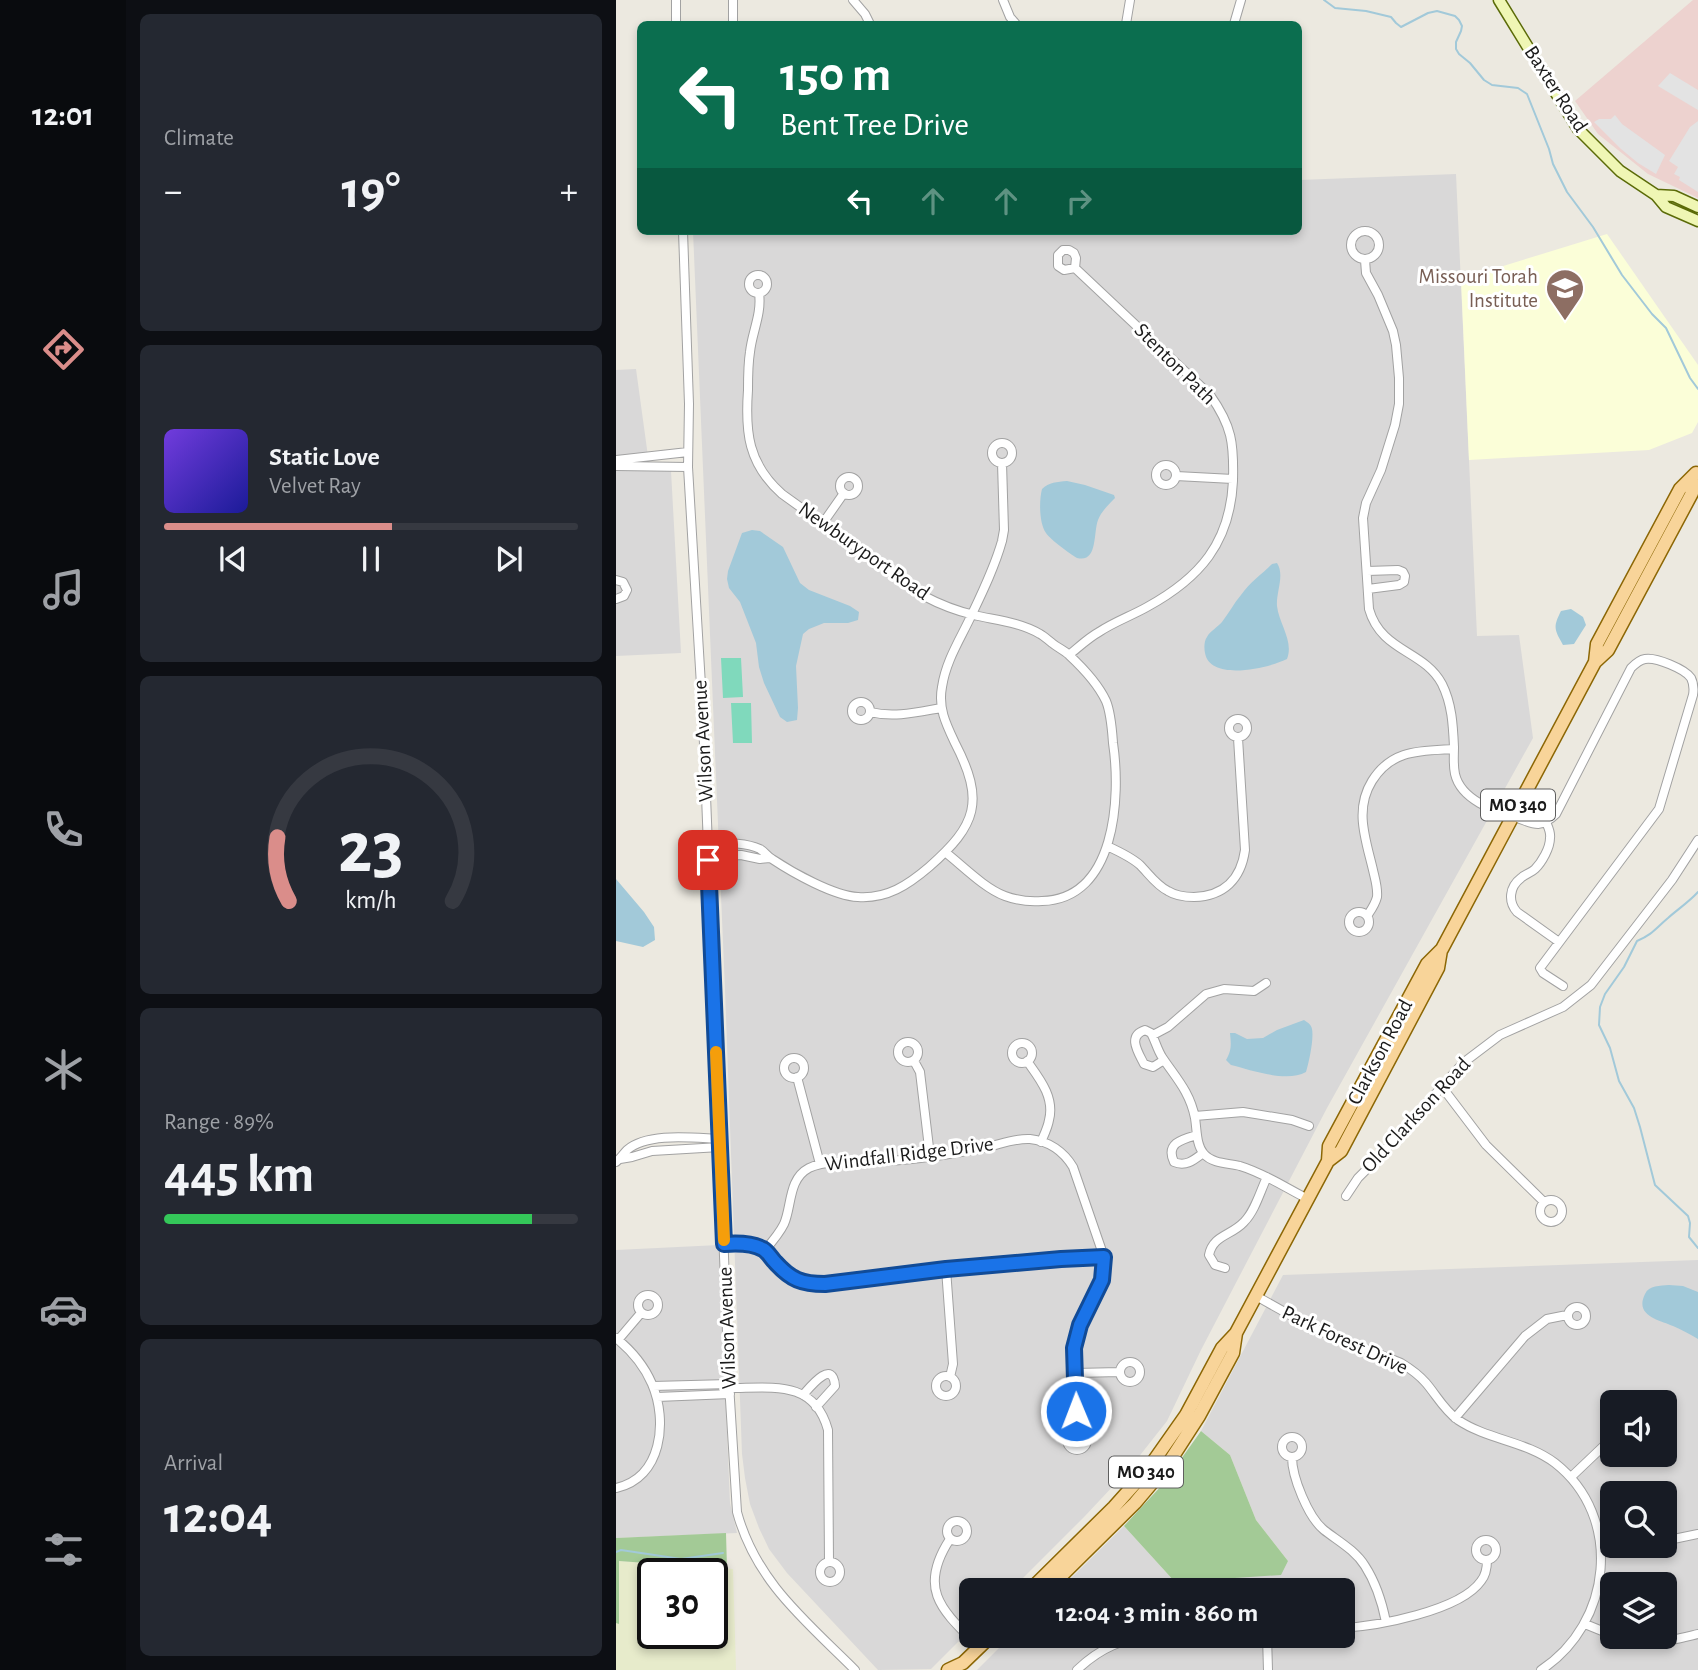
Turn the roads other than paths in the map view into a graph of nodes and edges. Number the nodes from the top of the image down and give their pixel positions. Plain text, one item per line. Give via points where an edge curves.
1 (676, 0) edge
2 (733, 0) edge
3 (853, 0) edge
4 (1003, 0) edge
5 (1130, 0) edge
6 (1241, 0) edge
7 (1499, 0) edge
8 (676, 21) edge
9 (733, 21) edge
10 (868, 21) edge
11 (1013, 21) edge
12 (1126, 21) edge
13 (1235, 21) edge
14 (1656, 195) junction
15 (1698, 207) edge
16 (1698, 221) edge
17 (683, 235) edge
18 (1365, 260) dead end
19 (1075, 268) dead end
20 (760, 293) dead end
21 (688, 452) junction
22 (616, 463) edge
23 (1002, 463) dead end
24 (688, 467) junction
25 (1696, 472) edge
26 (1176, 476) dead end
27 (1233, 479) junction
28 (844, 494) dead end
29 (823, 523) junction
30 (1652, 541) junction
31 (1654, 564) junction
32 (1367, 571) junction
33 (616, 580) edge
34 (1368, 589) junction
35 (616, 599) edge
36 (972, 615) junction
37 (1069, 655) junction
38 (1595, 662) junction
39 (941, 708) junction
40 (870, 712) dead end
41 (1238, 738) dead end
42 (1454, 749) junction
43 (1512, 817) junction
44 (1546, 822) junction
45 (1698, 840) edge
46 (708, 843) junction
47 (1107, 846) junction
48 (946, 852) junction
49 (708, 856) junction
50 (770, 858) junction
51 (1367, 916) dead end
52 (1559, 942) junction
53 (1266, 983) dead end
54 (1563, 986) dead end
55 (1153, 1035) junction
56 (914, 1060) dead end
57 (1164, 1060) junction
58 (1027, 1062) dead end
59 (797, 1077) dead end
60 (1442, 1087) junction
61 (1195, 1116) junction
62 (1309, 1126) dead end
63 (1198, 1135) junction
64 (1041, 1142) junction
65 (720, 1143) junction
66 (1203, 1153) junction
67 (930, 1156) junction
68 (618, 1161) edge
69 (820, 1164) junction
70 (1267, 1177) junction
71 (1346, 1196) dead end
72 (1308, 1199) junction
73 (1544, 1202) dead end
74 (724, 1244) junction
75 (765, 1250) junction
76 (1104, 1257) junction
77 (1225, 1268) dead end
78 (946, 1269) junction
79 (1256, 1296) junction
80 (641, 1313) dead end
81 (1567, 1315) dead end
82 (1236, 1333) junction
83 (617, 1339) edge
84 (1120, 1372) dead end
85 (1075, 1373) junction
86 (950, 1377) dead end
87 (653, 1386) junction
88 (729, 1389) junction
89 (803, 1395) junction
90 (657, 1398) junction
91 (816, 1407) junction
92 (1455, 1418) junction
93 (1076, 1430) dead end
94 (1600, 1449) edge
95 (1292, 1457) dead end
96 (1571, 1477) junction
97 (616, 1488) edge
98 (1698, 1535) edge
99 (950, 1539) dead end
100 (1677, 1539) edge
101 (1600, 1547) edge
102 (1601, 1558) edge
103 (1488, 1560) dead end
104 (829, 1562) dead end
105 (1042, 1578) edge
106 (1059, 1578) edge
107 (1386, 1622) junction
108 (1585, 1624) junction
109 (959, 1627) edge
110 (1355, 1627) edge
111 (1600, 1630) edge
112 (1698, 1634) edge
113 (1677, 1639) edge
114 (980, 1648) edge
115 (1105, 1648) edge
116 (1267, 1648) edge
117 (962, 1667) edge
118 (855, 1670) edge
119 (948, 1670) edge
120 (1077, 1670) edge
121 (1268, 1670) edge
122 (1541, 1670) edge

1 - 8 street
2 - 9 street
3 - 10 street
4 - 11 street
5 - 12 street
6 - 13 street
7 - 14 main road, Baxter Road via 1578,129 1620,171
14 - 15 main road, Baxter Road via 1674,196
14 - 16 main road, Baxter Road via 1666,208
17 - 21 street, Wilson Avenue
18 - 32 street via 1366,273 1393,331 1399,378 1395,425 1363,518
19 - 27 street, Stenton Path via 1210,395 1230,434
20 - 29 street, Newburyport Road via 750,351 747,432 756,461 771,484
21 - 22 street
21 - 24 street, Wilson Avenue
22 - 24 street
23 - 36 street via 1004,530
24 - 46 street, Wilson Avenue
25 - 30 main road, Clarkson Road / MO 340 via 1680,489
25 - 31 main road, Clarkson Road / MO 340 via 1692,493
26 - 27 street
27 - 37 street, Stenton Path via 1229,516 1209,557 1168,595 1096,633
28 - 29 street
29 - 36 street, Newburyport Road via 924,596
30 - 31 main road
30 - 38 main road, Clarkson Road / MO 340 via 1597,644
31 - 38 main road, Clarkson Road / MO 340 via 1608,650
32 - 34 street
32 - 34 street via 1398,570 1405,576 1399,585
33 - 35 street via 623,582 626,590
34 - 42 street via 1377,629 1441,682 1450,706
36 - 37 street, Newburyport Road via 1039,633
36 - 39 street via 944,674
37 - 47 street, Newburyport Road via 1106,701 1110,718 1116,794
38 - 43 main road, Clarkson Road / MO 340
39 - 40 street via 895,715
39 - 48 street via 970,774 972,796 968,822
41 - 47 street via 1245,850 1230,883 1207,896 1179,896 1160,886 1134,860
42 - 43 street via 1458,784 1476,802
42 - 51 street via 1412,751 1393,759 1365,793 1362,814 1377,896
43 - 44 street via 1534,824
43 - 72 main road, Clarkson Road / MO 340 via 1329,1146 1328,1161
44 - 52 street via 1549,845 1535,869 1515,883 1510,898 1517,912
44 - 52 street via 1556,814 1631,668 1637,662 1655,659 1688,675 1693,695 1659,809
45 - 60 street, Old Clarkson Road via 1591,985 1563,1007 1486,1044
46 - 49 street, Wilson Avenue
46 - 50 street via 753,847
47 - 48 street, Newburyport Road via 1084,884 1066,897 1045,901 1017,900 999,893
48 - 50 street via 904,887 860,897 835,892
49 - 50 street
49 - 65 street, Wilson Avenue
52 - 54 street via 1540,968
53 - 55 street via 1254,991 1224,989 1206,995
55 - 57 street
55 - 57 street via 1141,1031 1135,1038 1141,1058 1153,1067
56 - 67 street via 920,1072
57 - 61 street via 1183,1086
58 - 64 street via 1048,1098 1050,1119
59 - 69 street
60 - 71 street, Old Clarkson Road
60 - 73 street via 1486,1145
61 - 62 street via 1243,1112
61 - 63 street
63 - 66 street
63 - 66 street via 1177,1142 1171,1156 1182,1164
64 - 67 street, Windfall Ridge Drive via 1012,1140
64 - 76 street via 1054,1147 1073,1167
65 - 68 street via 683,1137 652,1139 628,1149
65 - 74 street, Wilson Avenue
66 - 70 street
67 - 69 street, Windfall Ridge Drive
69 - 75 street, Windfall Ridge Drive via 799,1177 785,1223
70 - 72 street
70 - 77 street via 1249,1217 1210,1249 1215,1265
72 - 79 main road, Clarkson Road / MO 340
74 - 75 street
74 - 88 street, Wilson Avenue
75 - 78 street via 784,1272 812,1284
76 - 78 street
76 - 85 street via 1102,1280 1077,1336
78 - 86 street
79 - 82 main road, Clarkson Road / MO 340
79 - 92 street, Park Forest Drive via 1315,1329 1401,1363 1414,1371
80 - 83 street
81 - 92 street via 1547,1319 1525,1336
82 - 105 main road, Clarkson Road / MO 340 via 1222,1348 1186,1415 1148,1469
82 - 106 main road, Clarkson Road / MO 340 via 1233,1353 1168,1464
83 - 87 street via 634,1353
84 - 85 street
85 - 93 street
87 - 88 street
87 - 90 street
88 - 89 street via 781,1388
88 - 90 street
88 - 118 street, Wilson Avenue via 737,1512 752,1553 777,1591
89 - 91 street
89 - 91 street via 821,1376 833,1377 833,1390
90 - 97 street via 660,1434 655,1455 642,1474
91 - 104 street via 828,1430
92 - 96 street, Park Forest Drive via 1539,1453
94 - 96 street
95 - 107 street via 1293,1474 1314,1520 1364,1565
96 - 101 street, Park Forest Drive via 1592,1513
98 - 100 street
99 - 109 street via 937,1564 935,1586 946,1614
102 - 108 street, Park Forest Drive via 1599,1587
103 - 107 street via 1482,1581 1468,1594
107 - 110 street
108 - 111 street
108 - 122 street, Park Forest Drive via 1564,1652
112 - 113 street
114 - 117 main road
115 - 120 street
116 - 121 street
117 - 119 main road

